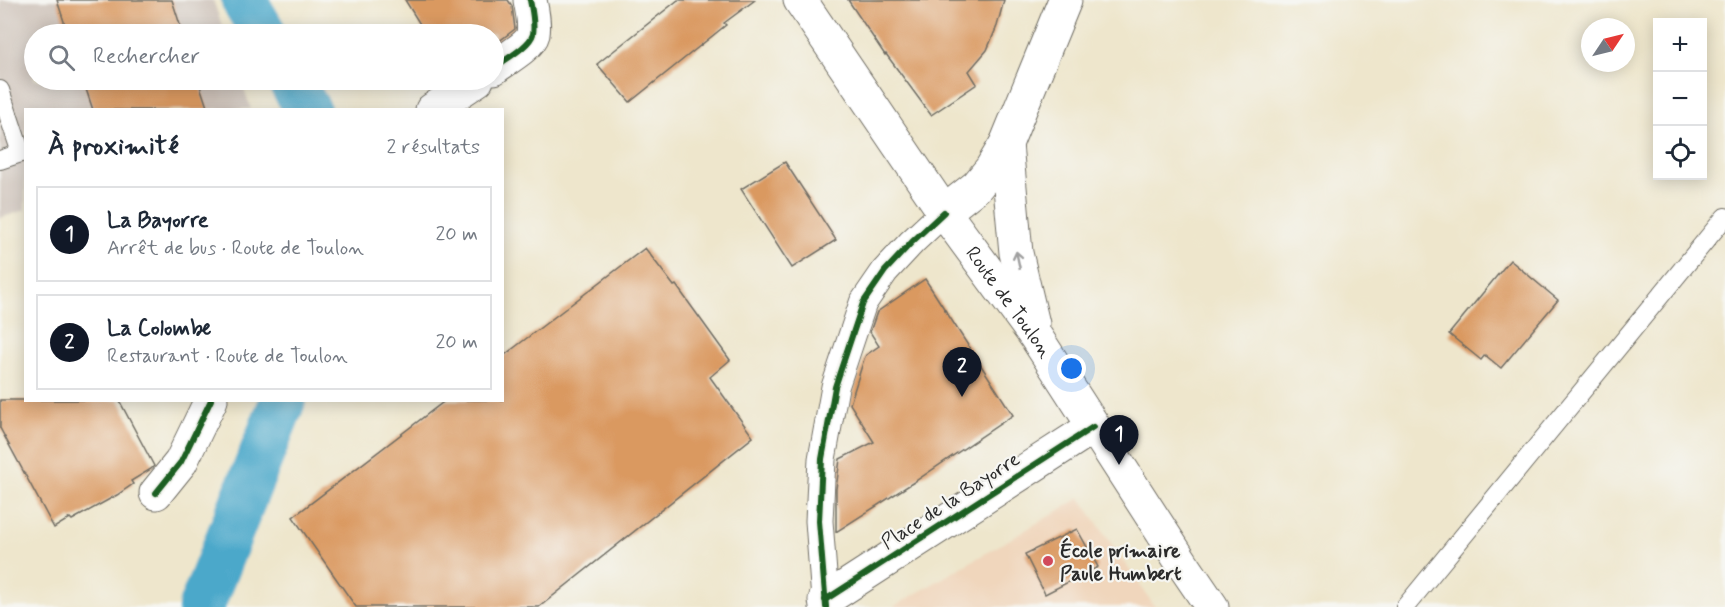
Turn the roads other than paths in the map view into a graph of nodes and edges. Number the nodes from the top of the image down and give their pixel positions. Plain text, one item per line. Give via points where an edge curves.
1 (530, 0) edge
2 (800, 0) edge
3 (1065, 0) edge
4 (504, 61) edge
5 (0, 90) edge
6 (462, 90) edge
7 (435, 108) edge
8 (1006, 144) junction
9 (0, 160) edge
10 (944, 212) junction
11 (1725, 217) edge
12 (1036, 337) junction
13 (210, 402) edge
14 (1093, 427) junction
15 (156, 493) dead end
16 (826, 604) edge
17 (1212, 607) edge
18 (1405, 607) edge

1 - 4 main road via 533,36
2 - 10 main road, Route de Toulon
3 - 8 main road
5 - 9 lane via 21,153
6 - 7 main road
8 - 10 main road via 977,186
12 -> 8 main road via 1016,253
10 - 12 main road, Route de Toulon
10 - 16 street via 885,271 863,303 835,387 822,459 819,521
11 - 18 lane
12 - 14 main road, Route de Toulon
13 - 15 main road via 181,462
14 - 16 main road, Place de la Bayorre
14 - 17 main road, Route de Toulon

